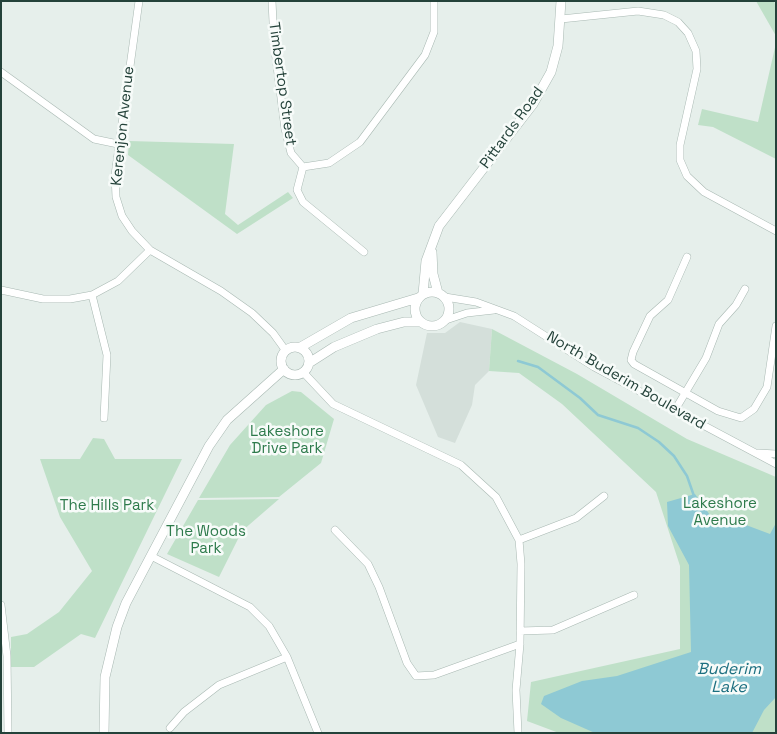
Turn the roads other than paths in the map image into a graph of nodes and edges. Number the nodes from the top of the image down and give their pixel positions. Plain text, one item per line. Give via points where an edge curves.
1 (139, 1) edge
2 (272, 1) edge
3 (434, 1) edge
4 (561, 1) edge
5 (561, 19) junction
6 (1, 72) edge
7 (118, 144) junction
8 (303, 167) junction
9 (776, 231) edge
10 (432, 241) junction
11 (150, 250) junction
12 (364, 252) dead end
13 (687, 257) dead end
14 (745, 289) dead end
15 (1, 290) edge
16 (92, 295) junction
17 (441, 295) junction
18 (421, 296) junction
19 (497, 310) junction
20 (446, 320) junction
21 (420, 322) junction
22 (776, 326) edge
23 (299, 348) junction
24 (286, 351) junction
25 (309, 364) junction
26 (284, 369) junction
27 (302, 372) junction
28 (685, 392) junction
29 (675, 410) junction
30 (104, 418) dead end
31 (755, 453) junction
32 (776, 454) edge
33 (776, 464) edge
34 (604, 496) dead end
35 (335, 530) dead end
36 (519, 540) junction
37 (151, 556) junction
38 (634, 595) dead end
39 (1, 605) edge
40 (520, 630) junction
41 (4, 634) edge
42 (520, 644) junction
43 (287, 657) junction
44 (170, 728) dead end
45 (8, 733) edge
46 (104, 733) edge
47 (318, 733) edge
48 (518, 733) edge

1 - 7 street, Kerenjon Avenue
2 - 8 street, Timbertop Street via 285,129 291,153
3 - 8 street via 434,32 425,55 360,142 329,163
4 - 5 street, Pittards Road
5 - 9 street via 638,11 664,14 678,22 688,33 696,52 698,69 680,145 680,160 687,176 704,192
5 - 10 street, Pittards Road via 551,72 532,104 439,226
6 - 7 street via 94,139
7 - 11 street, Kerenjon Avenue via 116,197 122,216
8 - 12 street via 297,190 303,202
10 - 17 street via 433,274
10 - 18 street, Pittards Road
11 - 16 street via 118,281
11 - 24 street, Kerenjon Avenue via 252,313
13 - 28 street via 670,296 650,316 631,360
14 - 28 street via 720,324 706,358
15 - 16 street via 43,299
16 - 30 street via 107,355
17 - 18 street
17 - 19 street, North Buderim Boulevard
17 - 20 street via 449,308
18 - 21 street via 415,313
18 - 23 street via 351,318
19 - 20 street, North Buderim Boulevard via 467,313
19 - 29 street, North Buderim Boulevard via 514,316 594,367
20 - 21 street via 433,327
21 - 25 street via 377,328 334,347
22 - 28 street via 767,387 750,414 741,418 726,416
23 - 24 street
23 - 25 street via 306,352
24 - 26 street via 282,358
25 - 27 street
26 - 27 street via 291,374
26 - 37 street via 219,431
27 - 36 street via 333,404 460,465 496,497
28 - 29 street
29 - 31 street, North Buderim Boulevard
31 - 32 street, North Buderim Boulevard
31 - 33 street, North Buderim Boulevard
34 - 36 street via 576,518
35 - 42 street via 368,564 407,663 416,676 434,675
36 - 40 street
37 - 43 street via 250,607 269,626
37 - 46 street via 117,627 105,677
38 - 40 street via 553,630
39 - 41 street
40 - 42 street
41 - 45 street
42 - 48 street via 516,690
43 - 44 street via 219,685 184,712
43 - 47 street

